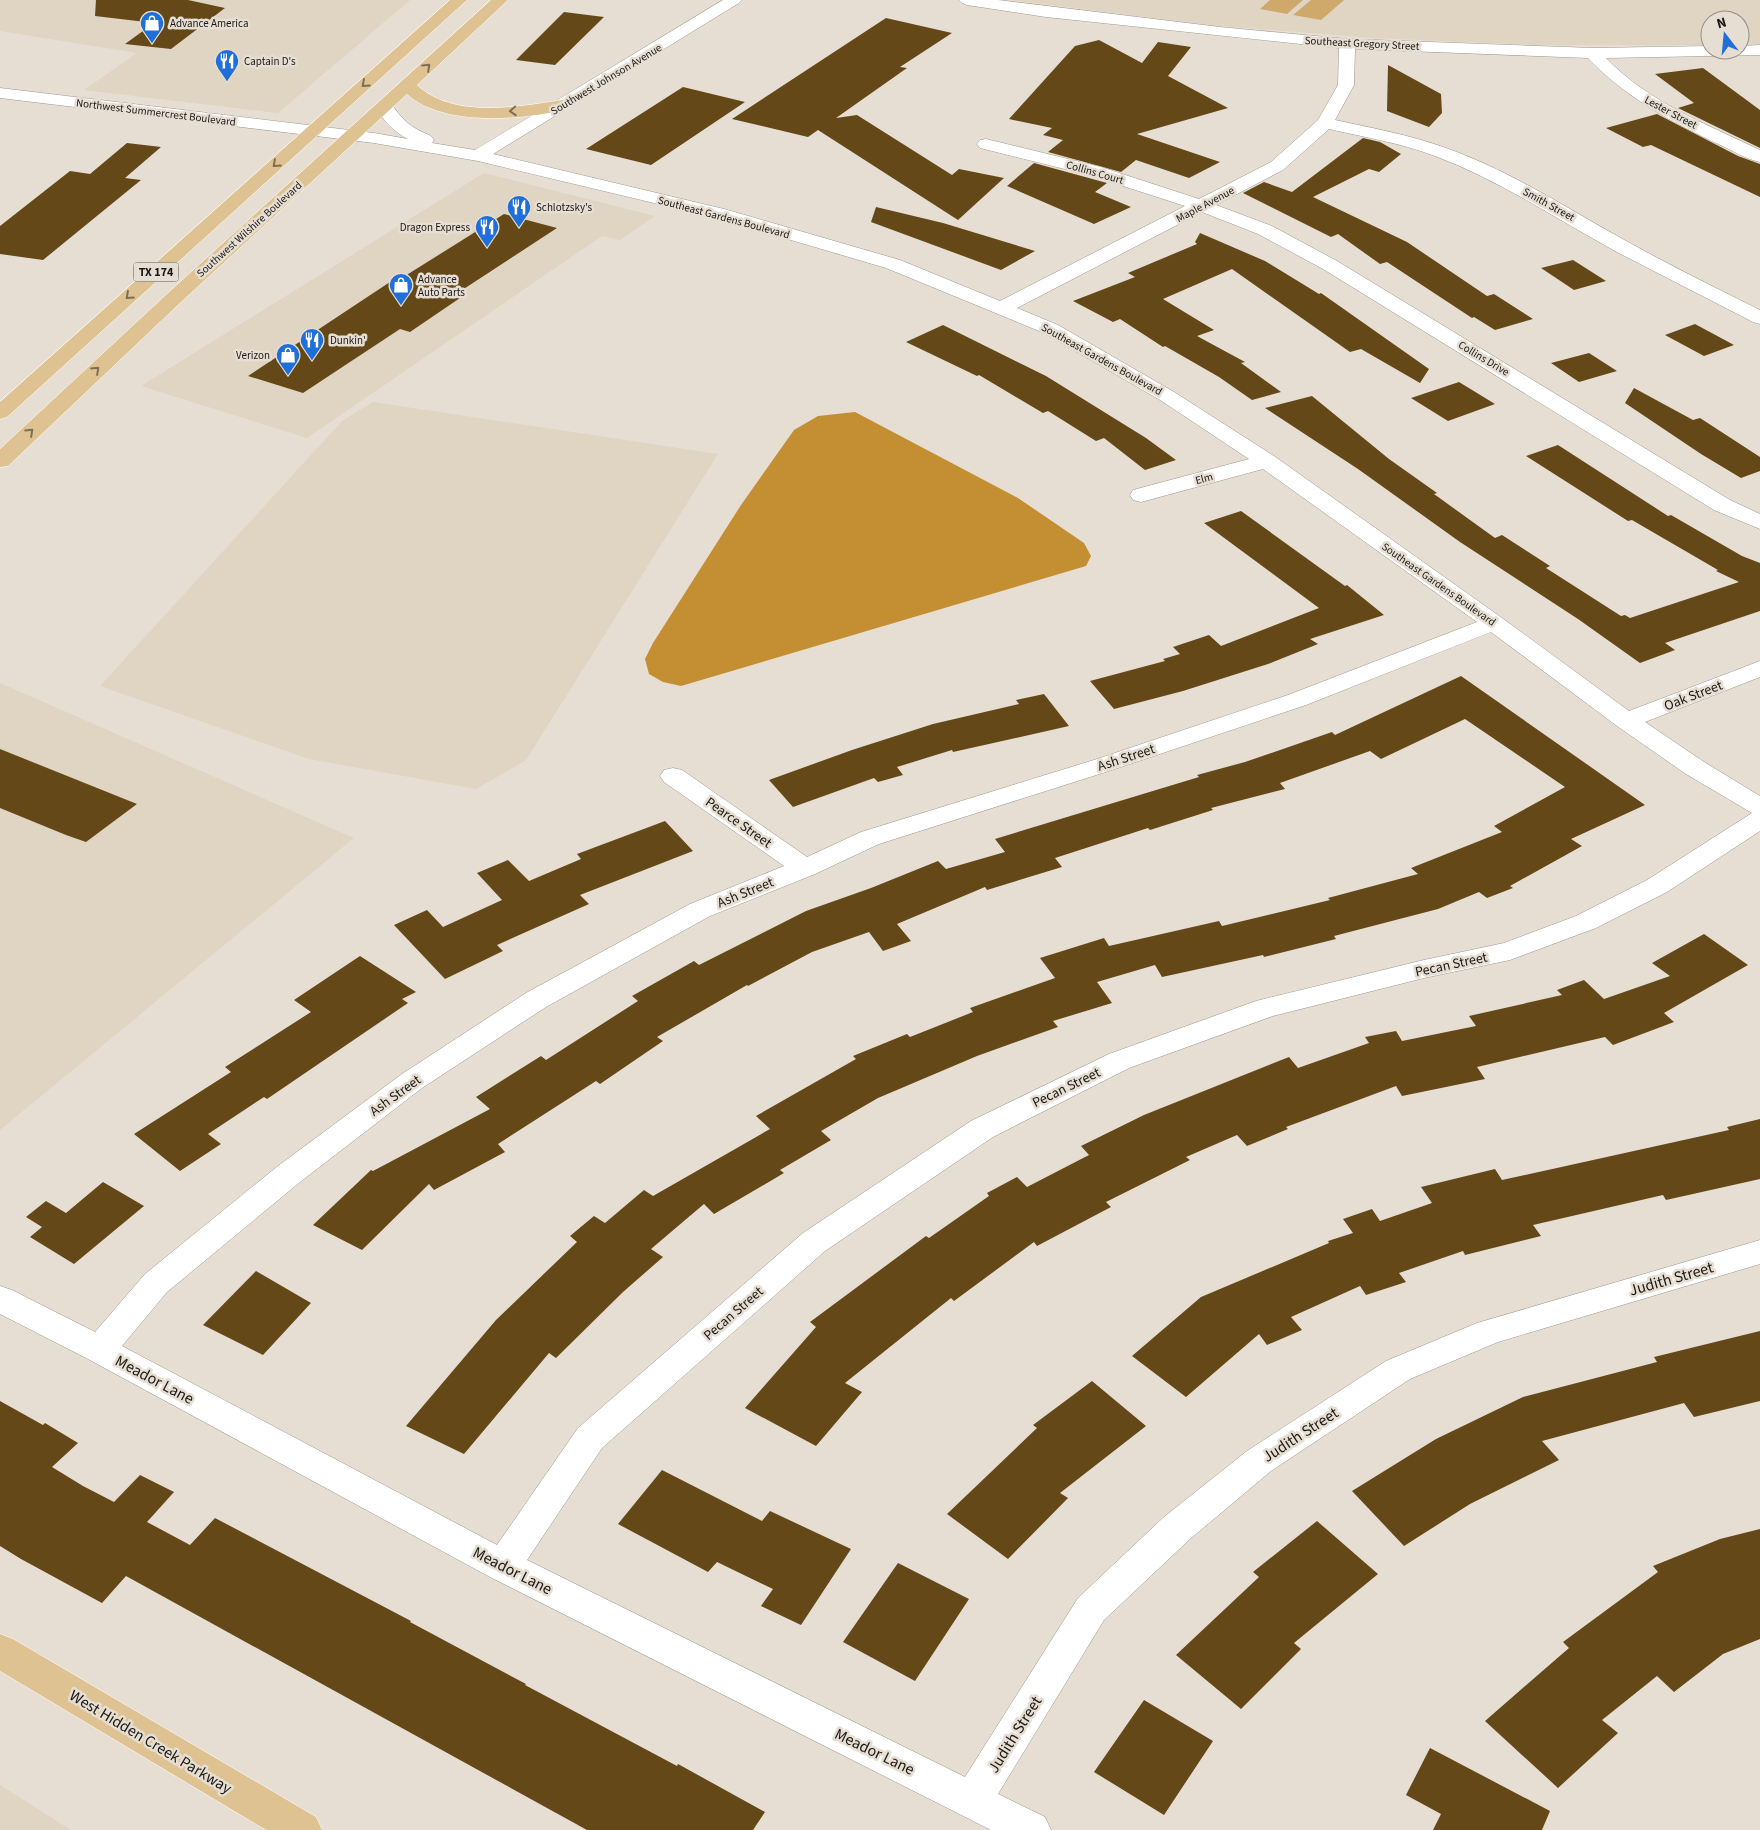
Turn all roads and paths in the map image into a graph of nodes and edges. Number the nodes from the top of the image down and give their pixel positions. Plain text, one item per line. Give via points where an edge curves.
1 (460, 0) edge
2 (500, 0) edge
3 (734, 0) edge
4 (967, 0) edge
5 (1348, 44) junction
6 (1760, 50) edge
7 (1594, 54) junction
8 (406, 86) junction
9 (0, 93) edge
10 (562, 105) junction
11 (384, 106) junction
12 (1325, 123) junction
13 (312, 131) junction
14 (352, 136) junction
15 (986, 144) dead end
16 (468, 154) junction
17 (1760, 156) edge
18 (1202, 206) junction
19 (1000, 310) junction
20 (1760, 318) edge
21 (0, 413) edge
22 (0, 461) edge
23 (1266, 461) junction
24 (1141, 495) dead end
25 (1760, 522) edge
26 (1494, 623) junction
27 (1760, 668) edge
28 (1626, 721) junction
29 (673, 776) dead end
30 (1760, 807) edge
31 (1760, 819) edge
32 (805, 868) junction
33 (1760, 1252) edge
34 (0, 1299) edge
35 (100, 1350) junction
36 (503, 1566) junction
37 (0, 1651) edge
38 (973, 1800) junction
39 (302, 1830) edge
40 (1031, 1830) edge

1 -> 13 main road, TX 174
8 -> 2 main road, Southwest Wilshire Boulevard / TX 174
3 - 10 street, Southwest Johnson Avenue
4 - 5 street, Southeast Gregory Street via 1046,12
5 - 7 street, Southeast Gregory Street
5 - 12 street, Maple Avenue via 1346,84
6 - 7 street, Southeast Gregory Street
7 - 17 street, Lester Street via 1607,71 1656,106
10 -> 8 main road via 497,112 459,109 423,100
8 - 11 main road, Southwest Wilshire Boulevard / TX 174
9 - 13 street, Northwest Summercrest Boulevard
10 - 16 street, Southwest Johnson Avenue
11 - 14 main road, Southwest Wilshire Boulevard / TX 174
11 - 16 street via 391,120 402,129
12 - 18 street, Maple Avenue via 1277,166
12 - 20 street, Smith Street via 1395,138 1484,169 1621,246
13 - 14 street, Southeast Gardens Boulevard
13 -> 21 main road, TX 174
14 - 16 street, Southeast Gardens Boulevard
22 -> 14 main road, Southwest Wilshire Boulevard / TX 174
15 - 18 street, Collins Court via 1095,171
16 - 19 street, Southeast Gardens Boulevard via 718,213 893,264
18 - 19 street, Maple Avenue
18 - 25 street, Collins Drive via 1265,230 1330,265 1722,505
19 - 23 street, Southeast Gardens Boulevard via 1051,329 1102,357
23 - 24 street, Elm
23 - 26 street, Southeast Gardens Boulevard
26 - 28 street, Southeast Gardens Boulevard
26 - 32 street, Ash Street via 1297,700 870,838
27 - 28 street, Oak Street
28 - 30 street, Southeast Gardens Boulevard
29 - 32 street, Pearce Street
31 - 36 street, Pecan Street via 1657,886 1577,925 1510,951 1266,1008 1119,1061 982,1128 814,1242 590,1438
32 - 35 street, Ash Street via 700,910 536,1000 412,1081 289,1174 156,1283
33 - 38 street, Judith Street via 1488,1332 1452,1347 1398,1370 1259,1461 1177,1528 1091,1609
34 - 35 street, Meador Lane
35 - 36 street, Meador Lane
36 - 38 street, Meador Lane
37 - 39 main road, West Hidden Creek Parkway
38 - 40 street, Meador Lane

